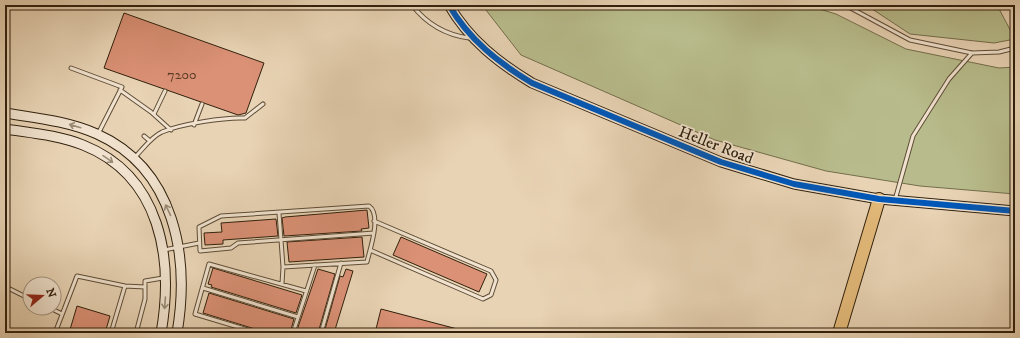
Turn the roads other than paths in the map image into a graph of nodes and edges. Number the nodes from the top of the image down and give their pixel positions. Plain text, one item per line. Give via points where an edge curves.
1 (412, 5) edge
2 (449, 5) edge
3 (846, 5) edge
4 (472, 37) junction
5 (1015, 48) edge
6 (972, 53) junction
7 (71, 68) dead end
8 (120, 90) junction
9 (165, 91) dead end
10 (202, 104) dead end
11 (264, 104) dead end
12 (5, 113) edge
13 (154, 114) junction
14 (194, 125) junction
15 (5, 129) edge
16 (171, 130) junction
17 (98, 134) junction
18 (144, 136) dead end
19 (150, 141) junction
20 (134, 159) junction
21 (879, 199) junction
22 (894, 201) junction
23 (1015, 211) edge
24 (279, 213) junction
25 (374, 221) junction
26 (374, 233) junction
27 (280, 240) junction
28 (199, 243) junction
29 (180, 247) junction
30 (164, 250) junction
31 (370, 250) junction
32 (342, 263) junction
33 (315, 265) junction
34 (283, 267) junction
35 (166, 278) junction
36 (282, 284) junction
37 (125, 286) junction
38 (145, 287) junction
39 (203, 288) junction
40 (306, 291) junction
41 (5, 292) edge
42 (22, 295) edge
43 (62, 314) edge
44 (61, 316) edge
45 (298, 317) junction
46 (55, 333) edge
47 (111, 333) edge
48 (136, 333) edge
49 (161, 333) edge
50 (177, 333) edge
51 (258, 333) edge
52 (293, 333) edge
53 (321, 333) edge
54 (839, 333) edge

1 - 4 lane via 423,19 440,29
2 - 4 main road, Heller Road
3 - 6 lane via 910,40
4 - 21 main road, Heller Road via 510,69 532,83 696,152 750,172 794,184
5 - 6 lane via 999,52
6 - 22 lane via 949,79 913,136
7 - 8 lane via 122,87
8 - 13 lane
8 - 17 lane
9 - 13 lane
10 - 14 lane
11 - 14 lane via 245,118
17 -> 12 main road via 65,123
13 - 16 lane
14 - 16 lane
15 -> 30 main road via 74,142 109,159 125,173 143,196 155,218
16 - 19 lane via 162,132
17 - 20 main road
18 - 19 lane
19 - 20 lane
29 -> 20 main road via 173,221 162,196
21 - 22 main road, Heller Road
21 - 54 highway
22 - 23 main road, Heller Road
24 - 25 lane via 369,206 375,212
24 - 27 lane
24 - 28 lane via 221,216 199,227
25 - 26 lane
25 - 31 lane via 491,271 496,280 491,295 483,299
26 - 27 lane
26 - 31 lane
27 - 28 lane via 238,243 231,248 200,251
27 - 34 lane
28 - 29 lane
29 - 30 lane
29 - 50 main road via 182,289
30 - 35 main road
31 - 32 lane via 366,262
32 - 33 lane
32 - 53 lane
33 - 34 lane
33 - 40 lane
34 - 36 lane
35 - 38 lane via 145,281
35 -> 49 main road
36 - 39 lane via 209,264
36 - 40 lane
37 - 38 lane
37 - 43 lane via 77,276
37 - 47 lane
38 - 48 lane via 145,299
39 - 45 lane
39 - 51 lane via 196,314
40 - 45 lane
41 - 42 lane via 10,289
44 - 46 lane
45 - 52 lane

